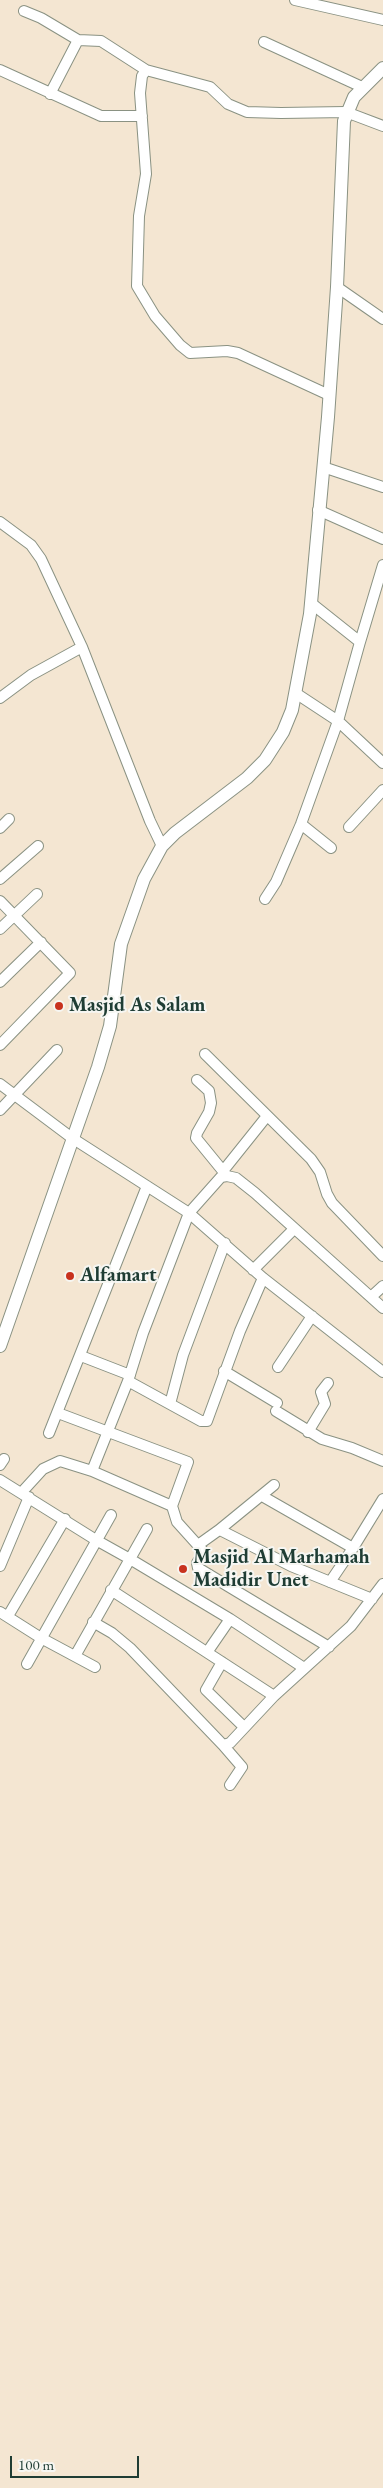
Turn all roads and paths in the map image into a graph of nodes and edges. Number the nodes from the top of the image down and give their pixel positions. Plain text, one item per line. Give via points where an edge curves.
1 (295, 0) edge
2 (24, 11) dead end
3 (383, 20) edge
4 (78, 40) junction
5 (264, 42) dead end
6 (383, 68) edge
7 (0, 70) edge
8 (146, 70) junction
9 (362, 87) junction
10 (50, 94) junction
11 (346, 112) junction
12 (142, 116) junction
13 (383, 126) edge
14 (337, 287) junction
15 (383, 319) edge
16 (329, 395) junction
17 (323, 467) junction
18 (383, 487) edge
19 (318, 510) junction
20 (0, 522) edge
21 (383, 539) edge
22 (383, 568) edge
23 (311, 603) junction
24 (360, 642) junction
25 (82, 647) junction
26 (297, 694) junction
27 (0, 698) edge
28 (338, 721) junction
29 (383, 764) edge
30 (383, 790) edge
31 (9, 819) dead end
32 (300, 824) junction
33 (349, 826) dead end
34 (0, 828) edge
35 (38, 846) dead end
36 (162, 846) junction
37 (332, 848) dead end
38 (0, 879) edge
39 (37, 894) dead end
40 (265, 899) dead end
41 (0, 901) edge
42 (14, 915) junction
43 (0, 929) edge
44 (41, 942) junction
45 (0, 982) edge
46 (0, 1045) edge
47 (57, 1050) dead end
48 (205, 1054) dead end
49 (196, 1080) dead end
50 (0, 1084) edge
51 (13, 1096) junction
52 (0, 1110) edge
53 (267, 1116) junction
54 (72, 1138) junction
55 (225, 1173) junction
56 (148, 1186) junction
57 (190, 1213) junction
58 (294, 1229) junction
59 (225, 1243) junction
60 (383, 1256) edge
61 (253, 1270) junction
62 (263, 1278) junction
63 (383, 1286) edge
64 (371, 1297) junction
65 (383, 1308) edge
66 (312, 1316) junction
67 (0, 1346) edge
68 (81, 1356) junction
69 (278, 1366) dead end
70 (224, 1371) junction
71 (383, 1372) edge
72 (129, 1378) junction
73 (328, 1383) dead end
74 (170, 1404) junction
75 (58, 1413) junction
76 (108, 1430) junction
77 (308, 1432) junction
78 (49, 1433) dead end
79 (383, 1462) edge
80 (92, 1471) junction
81 (0, 1480) edge
82 (274, 1485) dead end
83 (25, 1494) junction
84 (262, 1496) junction
85 (383, 1499) edge
86 (172, 1506) junction
87 (110, 1515) dead end
88 (64, 1519) junction
89 (147, 1529) dead end
90 (219, 1530) junction
91 (96, 1540) junction
92 (198, 1545) junction
93 (353, 1548) junction
94 (130, 1558) junction
95 (0, 1566) edge
96 (330, 1582) junction
97 (383, 1584) edge
98 (111, 1590) junction
99 (372, 1599) junction
100 (4, 1614) edge
101 (230, 1619) junction
102 (93, 1622) junction
103 (40, 1638) junction
104 (330, 1647) junction
105 (208, 1651) junction
106 (75, 1656) junction
107 (222, 1662) junction
108 (27, 1664) dead end
109 (96, 1667) dead end
110 (304, 1668) junction
111 (274, 1696) junction
112 (244, 1727) junction
113 (223, 1745) junction
114 (230, 1785) dead end

1 - 3 street
2 - 4 street
4 - 8 street via 101,41
4 - 10 street
5 - 9 street
6 - 9 street
7 - 10 street
8 - 11 street via 210,87 228,104 247,112
8 - 12 street via 141,84
9 - 11 street
10 - 12 street via 101,116
11 - 13 street
11 - 14 street
12 - 16 street via 146,174 138,224 137,286 154,316 190,353 238,353
14 - 15 street
14 - 16 street
16 - 17 street
17 - 18 street
17 - 19 street
19 - 21 street
19 - 23 street
20 - 25 street via 35,551
22 - 24 street
23 - 24 street
23 - 26 street
24 - 28 street
25 - 27 street
25 - 36 street
26 - 28 street
26 - 36 street via 283,732 265,760
28 - 29 street
28 - 32 street
30 - 33 street
31 - 34 street
32 - 37 street
32 - 40 street via 276,882
35 - 38 street
36 - 54 street via 144,879 123,938 110,1026
39 - 42 street
41 - 42 street
42 - 43 street
42 - 44 street
44 - 45 street
44 - 46 street via 68,969 69,974
47 - 51 street
48 - 53 street
49 - 55 street via 209,1092 211,1103 196,1138
50 - 51 street
51 - 52 street
51 - 54 street
53 - 55 street
53 - 60 street via 311,1159 320,1172 332,1203
54 - 56 street
54 - 67 street
55 - 57 street
55 - 58 street via 255,1193
56 - 57 street
56 - 68 street
57 - 59 street
57 - 72 street
58 - 61 street
58 - 64 street
59 - 61 street
59 - 74 street via 184,1355
61 - 62 street
62 - 66 street
62 - 70 street
63 - 64 street
64 - 65 street
66 - 69 street
66 - 71 street
68 - 72 street
68 - 75 street
70 - 74 street via 207,1421 201,1421
70 - 77 street
72 - 74 street
72 - 76 street
73 - 77 street via 321,1392 325,1404
75 - 76 street
75 - 78 street
76 - 80 street
76 - 86 street via 188,1462
77 - 79 street
80 - 83 street via 60,1461 43,1469
80 - 86 street
81 - 83 street
82 - 84 street
83 - 88 street
83 - 95 street
84 - 90 street
84 - 93 street
85 - 93 street
86 - 92 street via 177,1522
87 - 91 street
88 - 91 street
88 - 100 street
89 - 94 street
90 - 92 street
90 - 96 street
91 - 94 street
91 - 103 street
92 - 104 street via 204,1552 197,1564 200,1570
93 - 96 street
94 - 98 street
94 - 101 street
96 - 99 street
97 - 99 street
98 - 102 street
98 - 105 street
99 - 104 street
100 - 103 street
101 - 105 street
101 - 110 street
102 - 106 street
102 - 113 street via 130,1648
103 - 106 street
103 - 108 street
104 - 110 street
105 - 107 street
106 - 109 street
107 - 111 street
107 - 112 street via 206,1691
110 - 111 street
111 - 112 street
112 - 113 street
113 - 114 street via 242,1767

